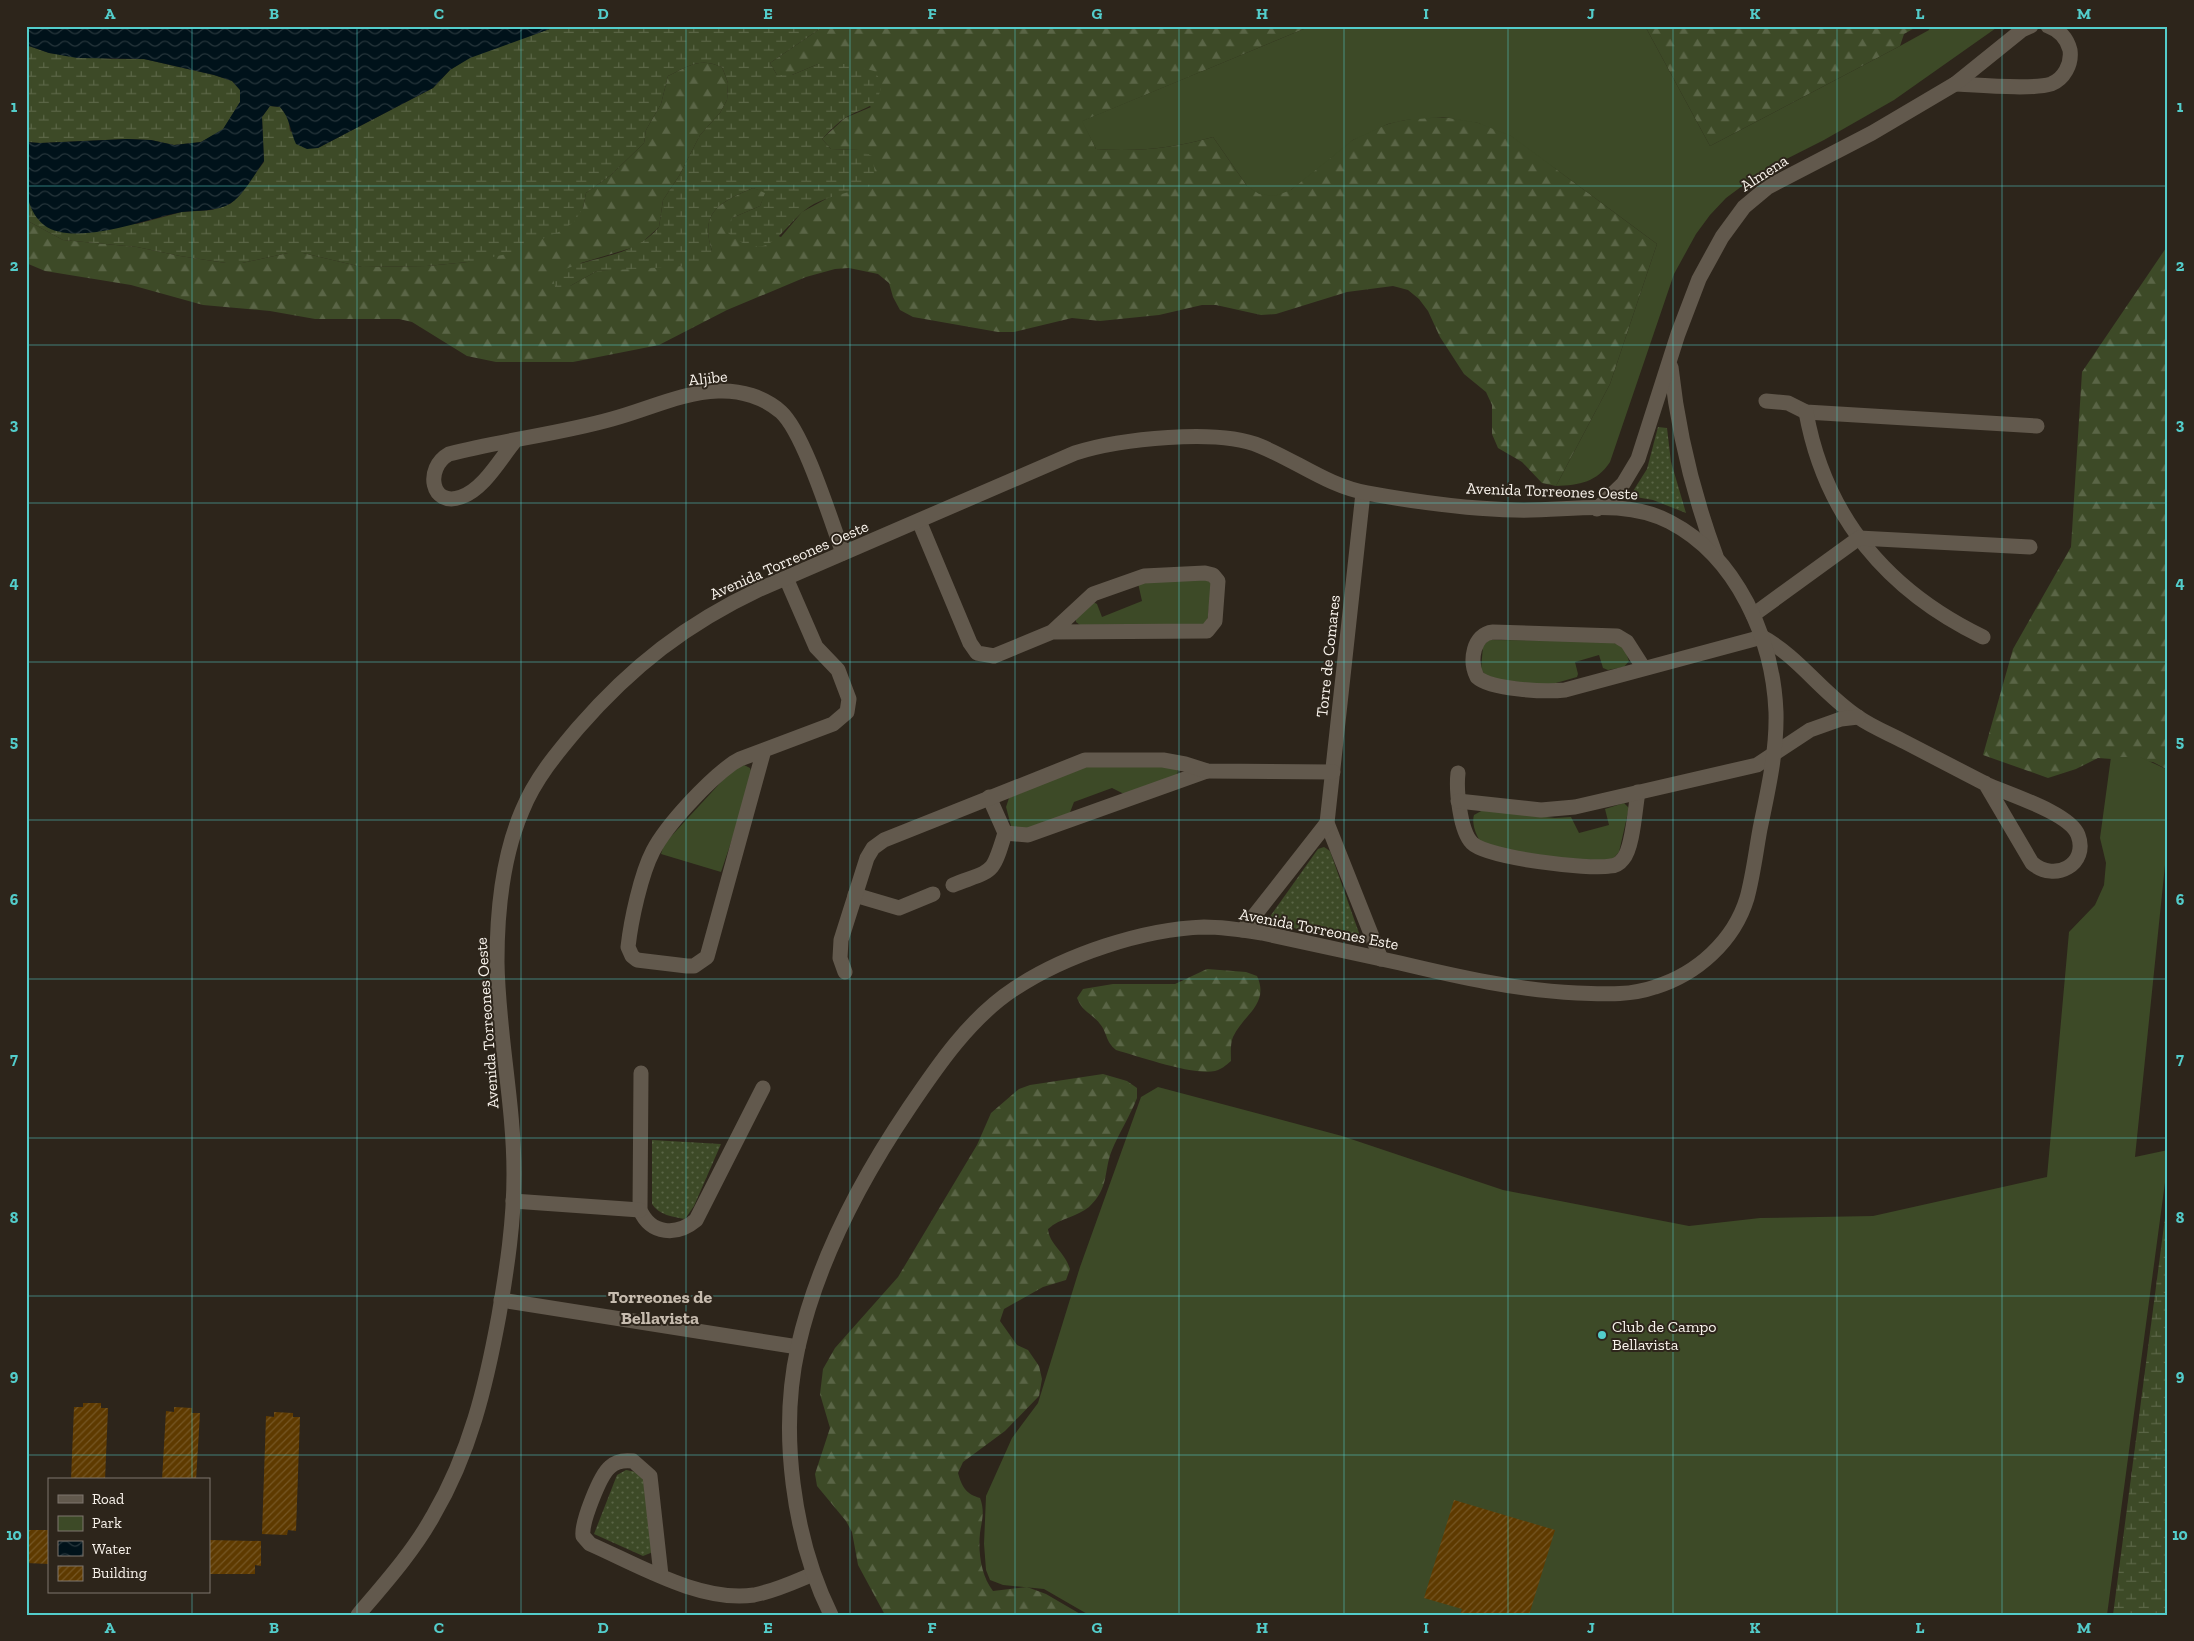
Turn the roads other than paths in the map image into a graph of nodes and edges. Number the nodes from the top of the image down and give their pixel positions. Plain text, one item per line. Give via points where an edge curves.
1 (2031, 26) edge
2 (2048, 26) edge
3 (1955, 84) junction
4 (1670, 362) junction
5 (1766, 401) dead end
6 (1806, 412) junction
7 (2037, 426) dead end
8 (515, 441) junction
9 (1363, 493) junction
10 (1597, 508) junction
11 (920, 522) junction
12 (1859, 538) junction
13 (2030, 547) dead end
14 (843, 553) junction
15 (1718, 562) junction
16 (786, 578) junction
17 (1753, 615) junction
18 (1052, 632) junction
19 (1762, 636) junction
20 (1983, 637) dead end
21 (1643, 667) junction
22 (1858, 717) junction
23 (764, 750) junction
24 (1774, 755) junction
25 (1207, 771) junction
26 (1333, 772) junction
27 (1458, 773) dead end
28 (1986, 783) junction
29 (1638, 792) junction
30 (989, 797) junction
31 (1458, 800) junction
32 (1327, 823) junction
33 (1005, 833) junction
34 (953, 885) dead end
35 (933, 894) dead end
36 (855, 895) junction
37 (1243, 930) junction
38 (1381, 959) junction
39 (845, 972) dead end
40 (641, 1073) dead end
41 (763, 1088) dead end
42 (513, 1201) junction
43 (640, 1210) junction
44 (502, 1300) junction
45 (798, 1347) junction
46 (813, 1574) junction
47 (661, 1575) junction
48 (358, 1615) edge
49 (831, 1615) edge

1 - 3 street, Almena
2 - 3 street via 2064,38 2070,55 2066,71 2053,83 2036,86
3 - 4 street, Almena via 1855,142 1768,187 1744,207 1722,237 1699,279
4 - 10 street, Almena via 1632,471
4 - 15 street, Almena via 1685,455
5 - 6 street via 1788,403
6 - 7 street
6 - 12 street via 1823,476
8 - 8 street, Aljibe via 444,457 434,472 436,490 446,498 460,498 467,494
8 - 14 street, Aljibe via 612,419 704,392 746,394 773,406 795,431
9 - 10 street, Avenida Torreones Oeste via 1452,506 1513,510
9 - 11 street, Avenida Torreones Oeste via 1328,481 1247,441 1215,437 1128,441 1075,453
9 - 26 street, Torre de Comares
10 - 15 street, Avenida Torreones Oeste via 1627,508 1655,515 1686,531
11 - 14 street, Avenida Torreones Oeste
11 - 18 street via 970,644 977,653 994,656
12 - 13 street
12 - 17 street
12 - 20 street via 1877,560 1919,599 1939,614
14 - 16 street, Avenida Torreones Oeste
15 - 17 street, Avenida Torreones Oeste via 1737,586
16 - 23 street via 816,647 838,670 849,706 839,721
16 - 42 street, Avenida Torreones Oeste via 710,614 632,671 549,763 522,811 504,874 497,937 513,1147
17 - 19 street, Avenida Torreones Oeste
18 - 18 street via 1204,632 1215,621 1219,585 1216,578 1206,573 1134,578 1093,594
19 - 21 street
19 - 22 street via 1779,647
19 - 24 street, Avenida Torreones Oeste via 1774,692
21 - 21 street via 1552,691 1486,683 1477,677 1474,665 1478,640 1493,632 1616,636 1627,642
22 - 24 street via 1841,719 1810,730
22 - 28 street
23 - 23 street via 724,769 659,840 646,867 629,942 629,952 637,960 694,966 707,957
24 - 29 street via 1746,768
24 - 38 street, Avenida Torreones Este via 1747,896 1740,915 1734,928 1712,954 1670,982 1623,994 1552,992 1475,981
25 - 26 street
25 - 30 street via 1174,761 1085,760
25 - 33 street via 1028,835
26 - 32 street, Torre de Comares
27 - 31 street
28 - 28 street via 2069,822 2080,843 2071,865 2052,873 2032,864
29 - 31 street via 1553,810
29 - 31 street via 1626,854 1618,864 1608,867 1529,860 1478,848 1467,835
30 - 33 street
30 - 36 street via 878,844 867,858
32 - 37 street
32 - 38 street, Torre de Comares
33 - 34 street via 993,868
35 - 36 street via 899,908
36 - 39 street via 839,949
37 - 38 street, Avenida Torreones Este
37 - 45 street, Avenida Torreones Este via 1185,929 1118,943 1030,978 986,1011 921,1091 878,1158 828,1258
40 - 43 street
41 - 43 street via 696,1220 682,1229 665,1231 648,1223
42 - 43 street
42 - 44 street, Avenida Torreones Oeste
44 - 45 street
44 - 48 street, Avenida Torreones Oeste via 480,1407 454,1477 417,1542
45 - 46 street, Avenida Torreones Este via 790,1434 793,1488 800,1530
46 - 47 street via 771,1591 735,1596 707,1593
46 - 49 street, Avenida Torreones Este
47 - 47 street via 590,1544 583,1536 602,1478 617,1463 633,1461 650,1476

